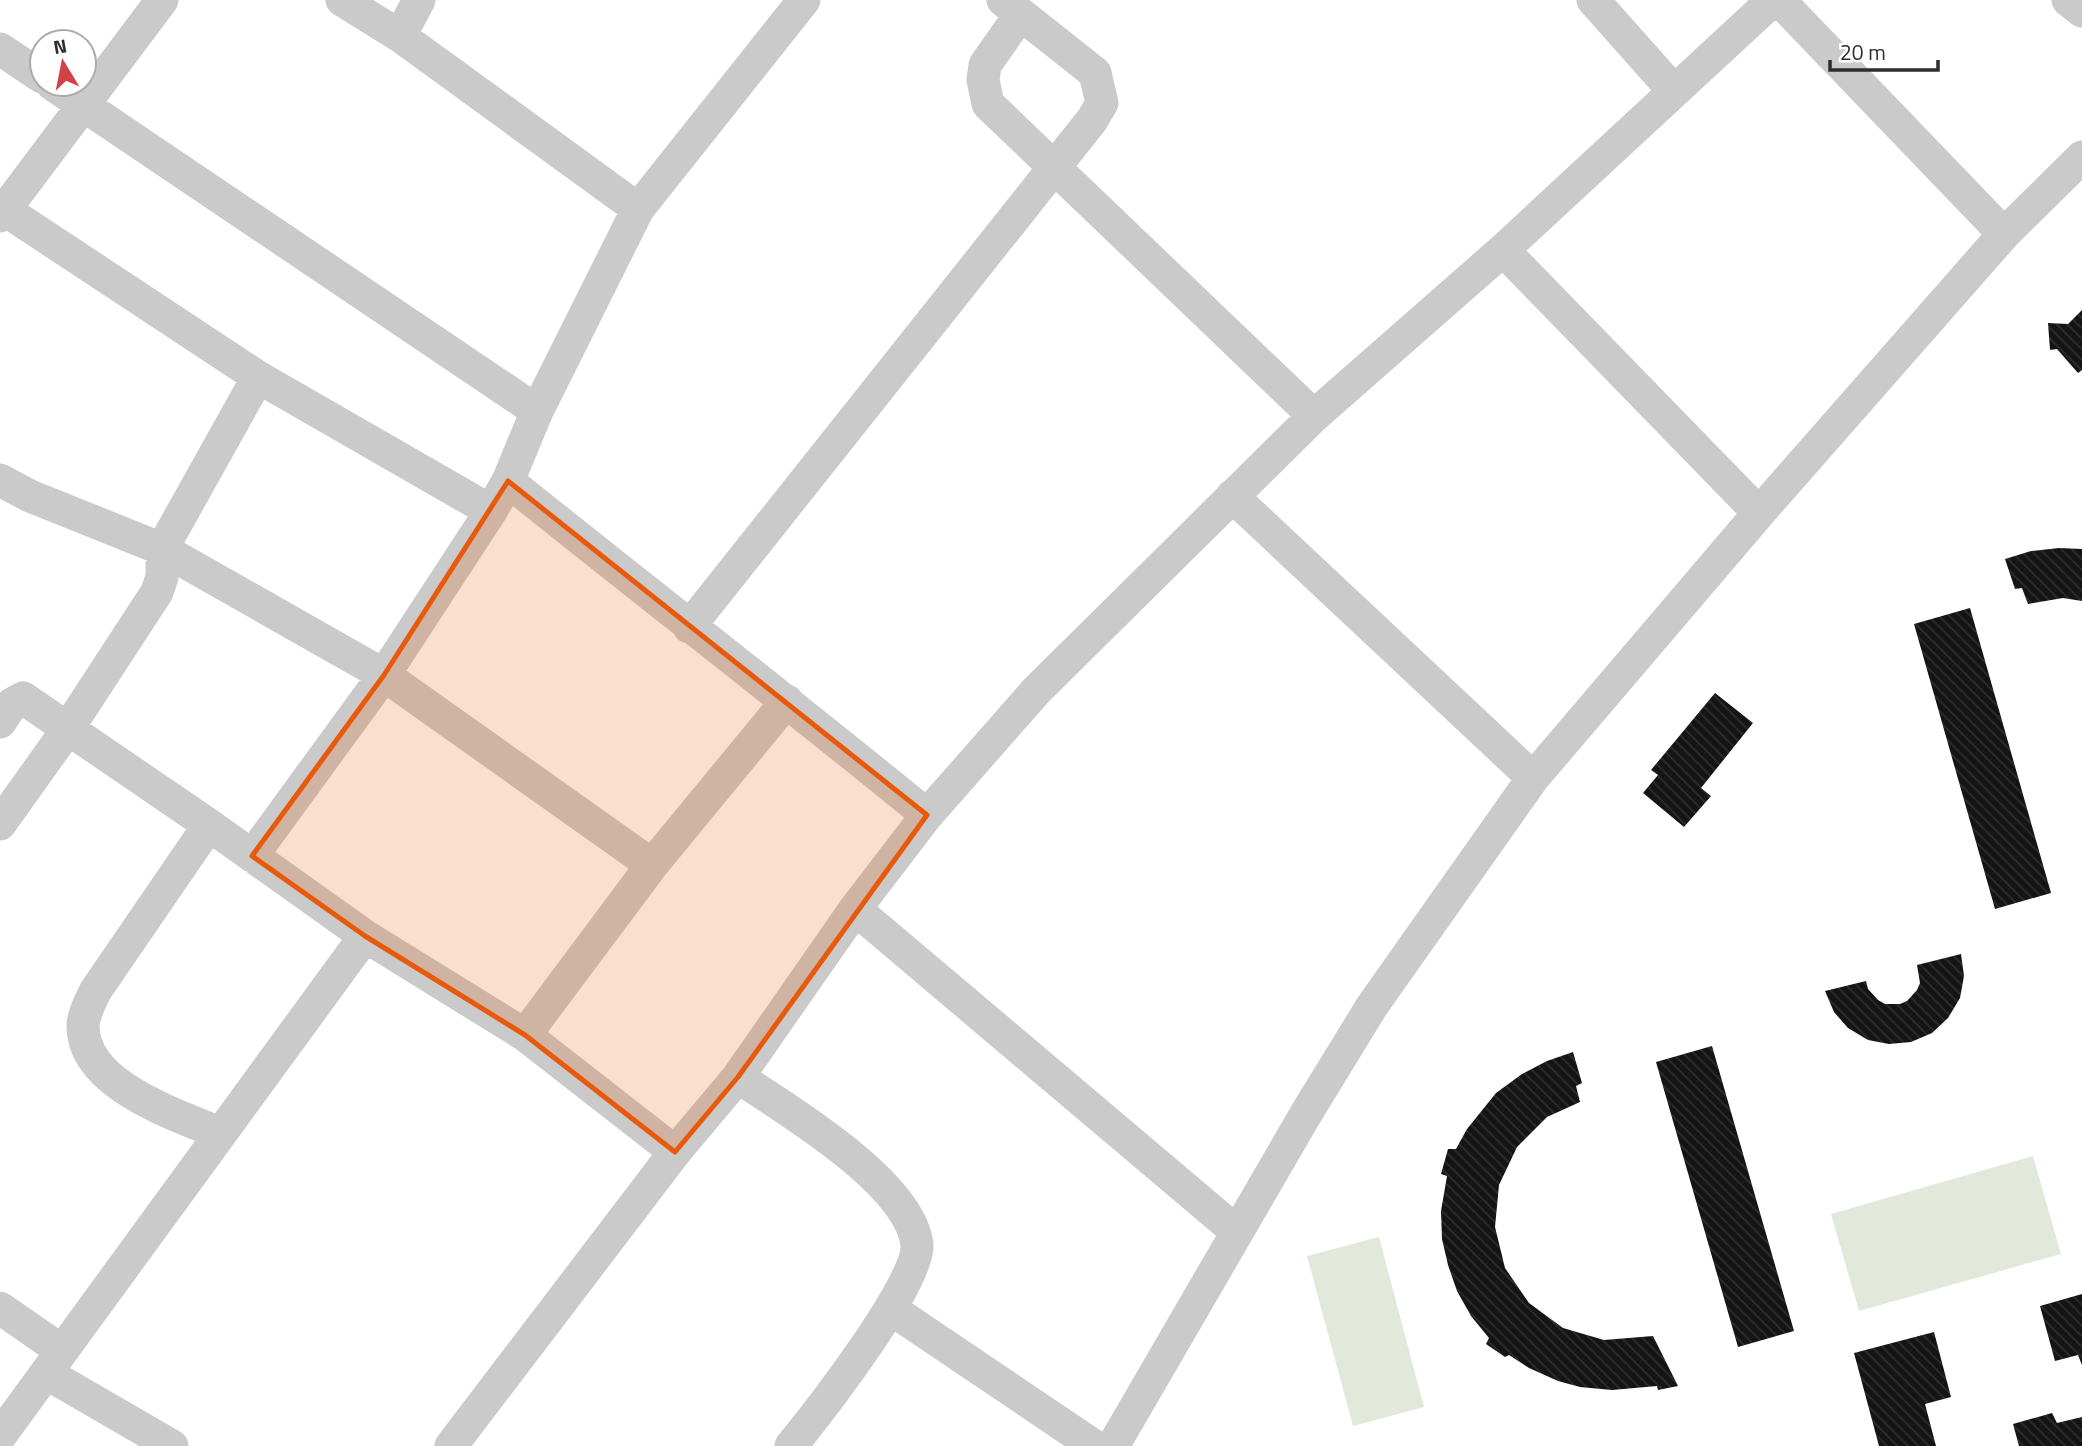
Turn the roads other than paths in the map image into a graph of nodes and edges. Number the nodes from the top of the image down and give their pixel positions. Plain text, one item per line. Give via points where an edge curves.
1 (162, 0) edge
2 (342, 0) edge
3 (419, 0) edge
4 (804, 0) edge
5 (1593, 0) edge
6 (1773, 0) edge
7 (1779, 0) edge
8 (2068, 0) edge
9 (1012, 7) edge
10 (2082, 11) edge
11 (400, 36) junction
12 (0, 49) edge
13 (28, 68) edge
14 (1673, 90) junction
15 (74, 98) edge
16 (83, 104) junction
17 (2082, 157) edge
18 (1054, 167) junction
19 (638, 209) junction
20 (2, 213) edge
21 (2004, 234) junction
22 (1503, 250) junction
23 (258, 377) junction
24 (537, 411) junction
25 (1314, 416) junction
26 (0, 480) edge
27 (508, 481) junction
28 (1232, 496) junction
29 (491, 511) junction
30 (1759, 513) junction
31 (162, 549) junction
32 (689, 627) junction
33 (384, 675) junction
34 (787, 701) junction
35 (0, 722) edge
36 (67, 730) junction
37 (1533, 778) junction
38 (927, 815) junction
39 (0, 824) edge
40 (209, 825) junction
41 (251, 856) junction
42 (652, 865) junction
43 (855, 909) junction
44 (365, 936) junction
45 (525, 1035) junction
46 (738, 1077) junction
47 (219, 1133) junction
48 (675, 1152) junction
49 (1237, 1232) junction
50 (0, 1308) edge
51 (891, 1309) junction
52 (54, 1362) junction
53 (0, 1436) edge
54 (172, 1446) edge
55 (451, 1446) edge
56 (791, 1446) edge
57 (1094, 1446) edge
58 (1113, 1446) edge

1 - 16 street
2 - 11 street
3 - 11 street
4 - 19 street
5 - 14 street
6 - 14 street
7 - 21 street
8 - 10 street
9 - 18 street via 985,65 988,104
9 - 18 street via 1095,73 1100,86 1102,103
11 - 19 street
12 - 13 street
14 - 22 street
15 - 16 street
16 - 20 street
16 - 24 street
17 - 21 street
18 - 25 street
18 - 32 street
19 - 24 street
20 - 23 street
21 - 30 street
22 - 25 street
22 - 30 street
23 - 29 street
23 - 31 street
24 - 27 street
25 - 28 street
26 - 31 street
27 - 29 street
27 - 32 street
28 - 37 street
28 - 38 street via 1036,691
29 - 33 street
30 - 37 street
31 - 33 street
31 - 36 street via 162,577 156,592
32 - 34 street
33 - 41 street
33 - 42 street
34 - 38 street
34 - 42 street
35 - 36 street via 12,704 23,698
36 - 39 street
36 - 40 street
37 - 49 street via 1372,1006
38 - 43 street
40 - 41 street
40 - 47 street via 96,990 83,1025 96,1062 128,1093
41 - 44 street
42 - 45 street
43 - 46 street
43 - 49 street
44 - 45 street
44 - 47 street
45 - 48 street
46 - 48 street
46 - 51 street via 833,1140 878,1181 912,1224 917,1246 914,1263
47 - 52 street
48 - 55 street
49 - 58 street
50 - 52 street
51 - 56 street
51 - 57 street
52 - 53 street
52 - 54 street

